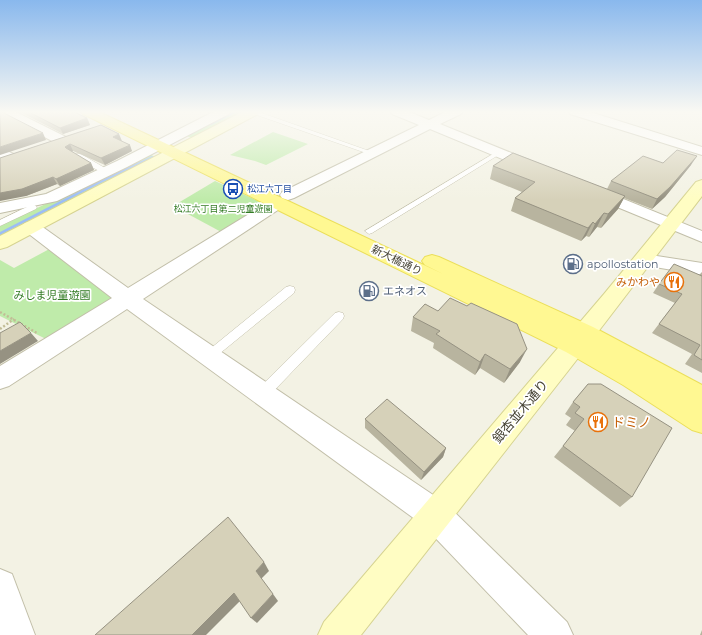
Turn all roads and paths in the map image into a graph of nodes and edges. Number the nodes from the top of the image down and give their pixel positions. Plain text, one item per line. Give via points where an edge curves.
1 (60, 141) edge
2 (160, 141) edge
3 (180, 141) edge
4 (184, 141) edge
5 (336, 141) edge
6 (397, 141) edge
7 (469, 141) edge
8 (669, 141) edge
9 (47, 146) edge
10 (172, 146) junction
11 (702, 151) edge
12 (498, 152) junction
13 (25, 153) edge
14 (371, 153) junction
15 (74, 154) edge
16 (4, 158) edge
17 (106, 171) junction
18 (549, 174) edge
19 (702, 185) edge
20 (578, 186) edge
21 (51, 198) junction
22 (283, 199) junction
23 (0, 208) edge
24 (32, 217) junction
25 (0, 223) edge
26 (672, 224) junction
27 (369, 231) junction
28 (702, 237) edge
29 (0, 243) edge
30 (644, 260) junction
31 (702, 269) edge
32 (290, 290) dead end
33 (127, 298) junction
34 (0, 312) edge
35 (339, 316) dead end
36 (14, 319) junction
37 (0, 329) edge
38 (579, 340) junction
39 (57, 344) junction
40 (210, 356) junction
41 (0, 379) edge
42 (262, 394) junction
43 (702, 398) edge
44 (702, 421) edge
45 (434, 514) junction
46 (0, 586) edge
47 (16, 635) edge
48 (337, 635) edge
49 (554, 635) edge

1 - 9 street
2 - 10 main road, 新大橋通り
3 - 10 street
4 - 10 street
5 - 14 lane
6 - 14 street
7 - 12 street
8 - 11 street
10 - 17 street
10 - 22 main road, 新大橋通り
10 - 24 street
12 - 18 street
12 - 27 lane
13 - 16 street
14 - 22 street
15 - 17 lane
17 - 21 street
19 - 26 street, 銀杏並木通り
20 - 26 street
21 - 23 street
21 - 24 street
22 - 27 main road, 新大橋通り
22 - 33 street
22 - 38 main road, 新大橋通り
24 - 25 lane
24 - 29 street
24 - 33 street
26 - 28 street
26 - 30 street, 銀杏並木通り
27 - 38 main road, 新大橋通り
30 - 31 street
30 - 38 street, 銀杏並木通り
32 - 40 lane
33 - 39 street
33 - 40 street
34 - 36 path
35 - 42 lane
36 - 37 path
36 - 39 path
38 - 43 main road, 新大橋通り
38 - 44 main road, 新大橋通り via 632,378
38 - 45 street, 銀杏並木通り
39 - 41 street
40 - 42 street
42 - 45 street
45 - 48 street, 銀杏並木通り
45 - 49 street
46 - 47 street

